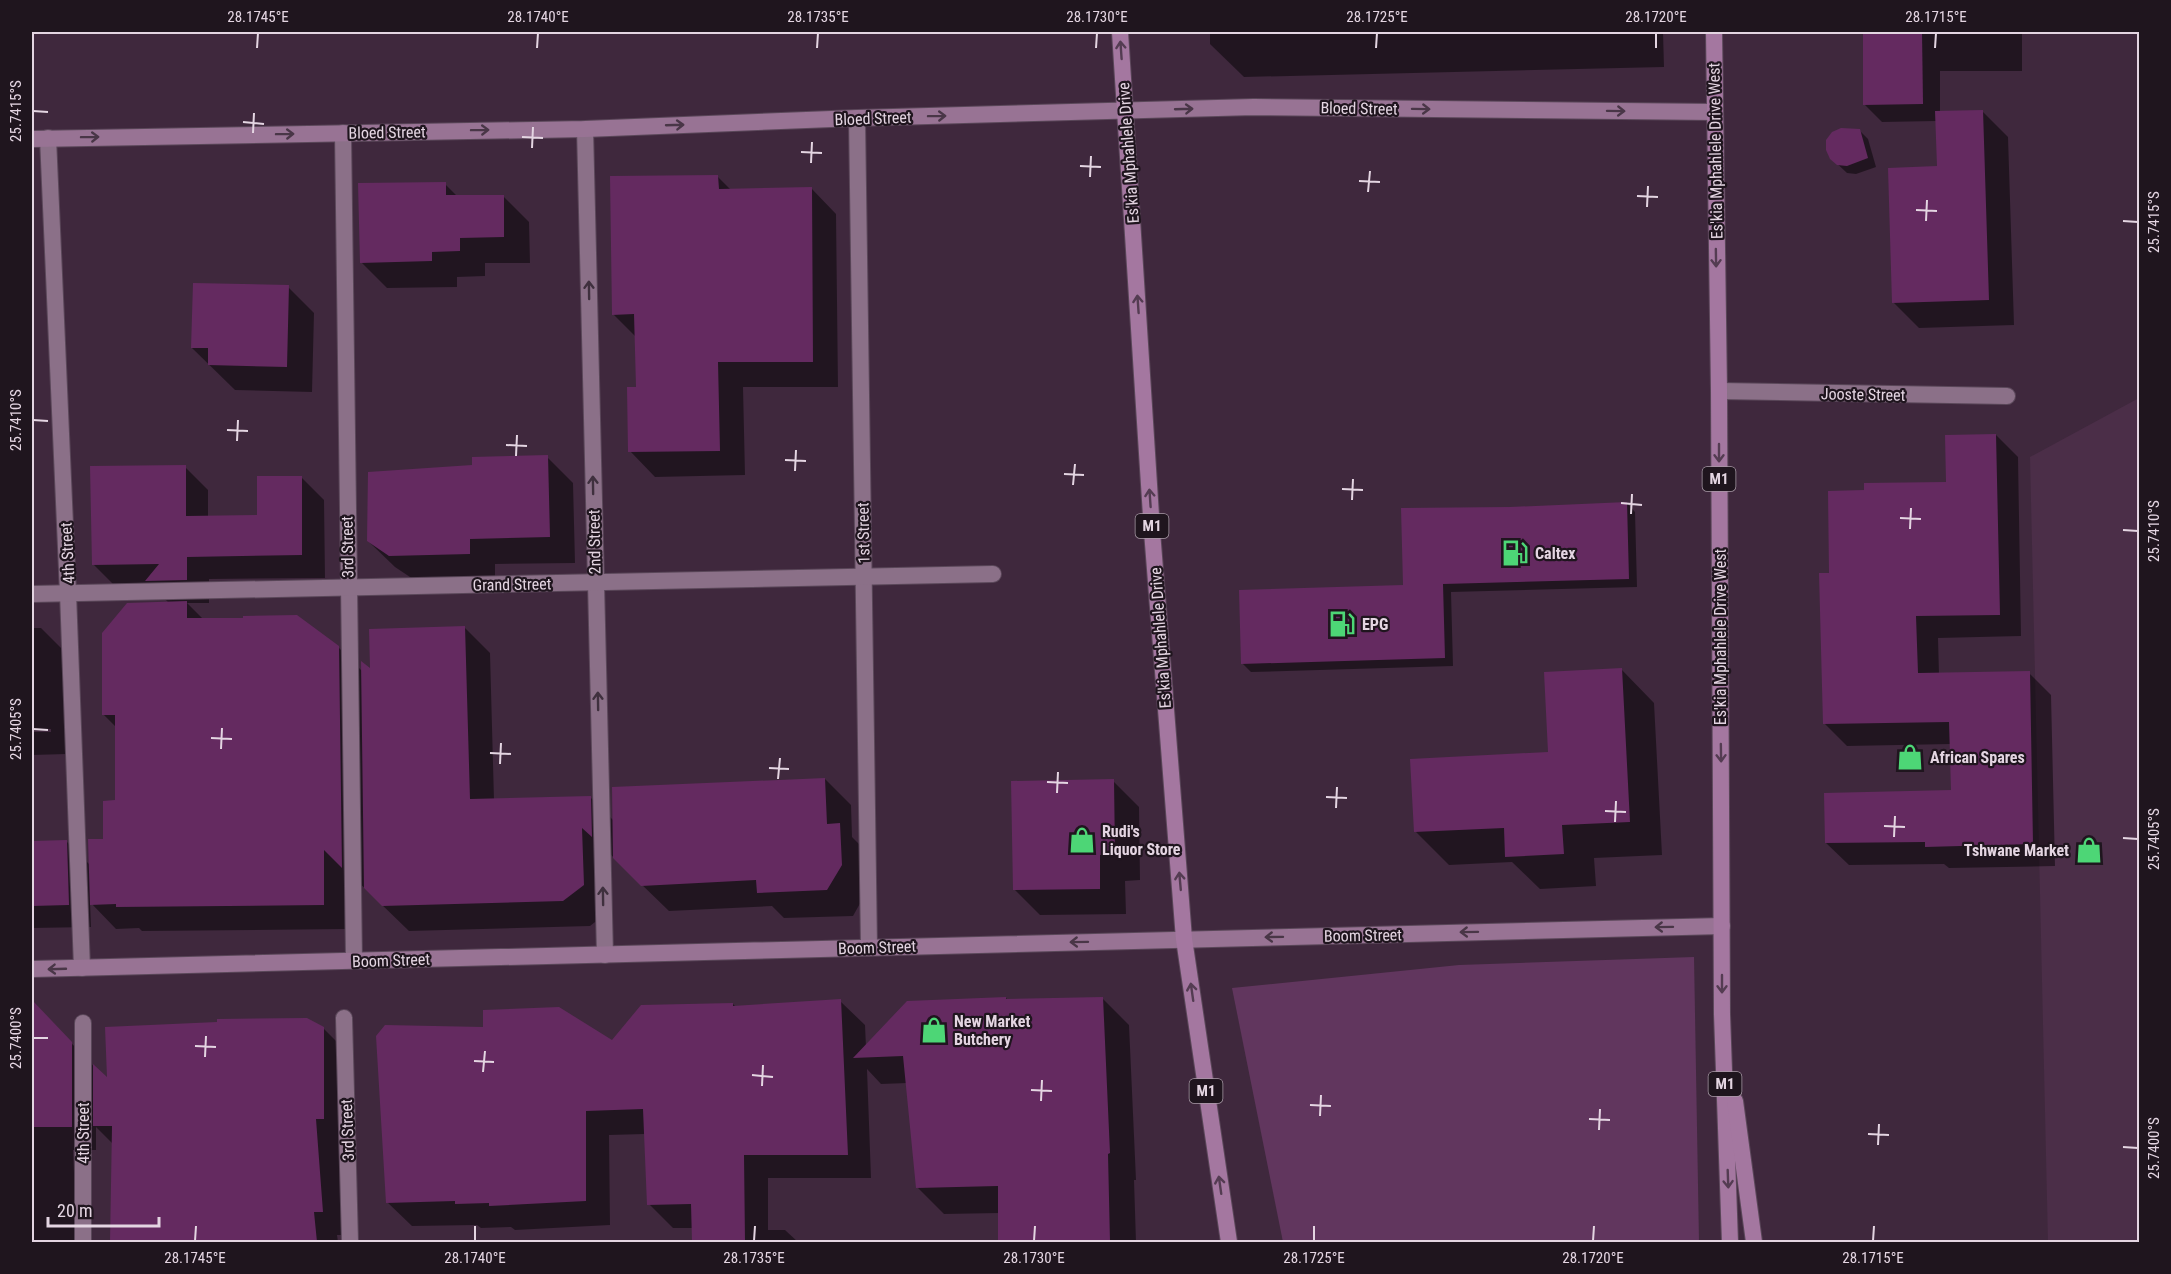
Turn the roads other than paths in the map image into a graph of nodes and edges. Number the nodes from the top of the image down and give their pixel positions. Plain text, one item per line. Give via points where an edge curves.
1 (1120, 32) edge
2 (1714, 32) edge
3 (1125, 111) junction
4 (1715, 112) junction
5 (857, 118) junction
6 (585, 129) junction
7 (343, 133) junction
8 (40, 138) edge
9 (1719, 391) junction
10 (2007, 396) dead end
11 (993, 574) dead end
12 (864, 577) junction
13 (595, 582) junction
14 (348, 587) junction
15 (68, 593) junction
16 (32, 594) edge
17 (1722, 926) junction
18 (1184, 939) junction
19 (869, 948) junction
20 (605, 955) junction
21 (354, 961) junction
22 (82, 968) junction
23 (32, 969) edge
24 (1722, 1014) junction
25 (344, 1018) dead end
26 (83, 1023) dead end
27 (83, 1242) edge
28 (350, 1242) edge
29 (1229, 1242) edge
30 (1730, 1242) edge
31 (1754, 1242) edge

3 -> 1 main road, Es'kia Mphahlele Drive / M1
2 - 4 main road, Es'kia Mphahlele Drive West / M1
3 -> 4 main road, Bloed Street via 1254,107
5 -> 3 main road, Bloed Street
18 -> 3 main road, Es'kia Mphahlele Drive / M1
4 -> 9 main road, Es'kia Mphahlele Drive West / M1
6 -> 5 main road, Bloed Street
5 - 12 street, 1st Street
7 -> 6 main road, Bloed Street
13 -> 6 street, 2nd Street
8 -> 7 main road, Bloed Street
7 - 14 street, 3rd Street
8 - 15 street, 4th Street
9 - 10 street, Jooste Street
9 -> 17 main road, Es'kia Mphahlele Drive West / M1
11 - 12 street, Grand Street
12 - 13 street, Grand Street
12 - 19 street, 1st Street
13 - 14 street, Grand Street
20 -> 13 street, 2nd Street
14 - 15 street, Grand Street
14 - 21 street, 3rd Street
15 - 16 street, Grand Street
15 - 22 street, 4th Street
17 -> 18 main road, Boom Street
17 -> 24 main road, Es'kia Mphahlele Drive West / M1
18 -> 19 main road, Boom Street
29 -> 18 main road, Es'kia Mphahlele Drive / M1
19 - 20 main road, Boom Street
20 - 21 main road, Boom Street
21 - 22 main road, Boom Street
22 -> 23 main road, Boom Street
24 -> 30 main road, Es'kia Mphahlele Drive West / M1
24 - 31 main road
25 - 28 street, 3rd Street
26 - 27 street, 4th Street

